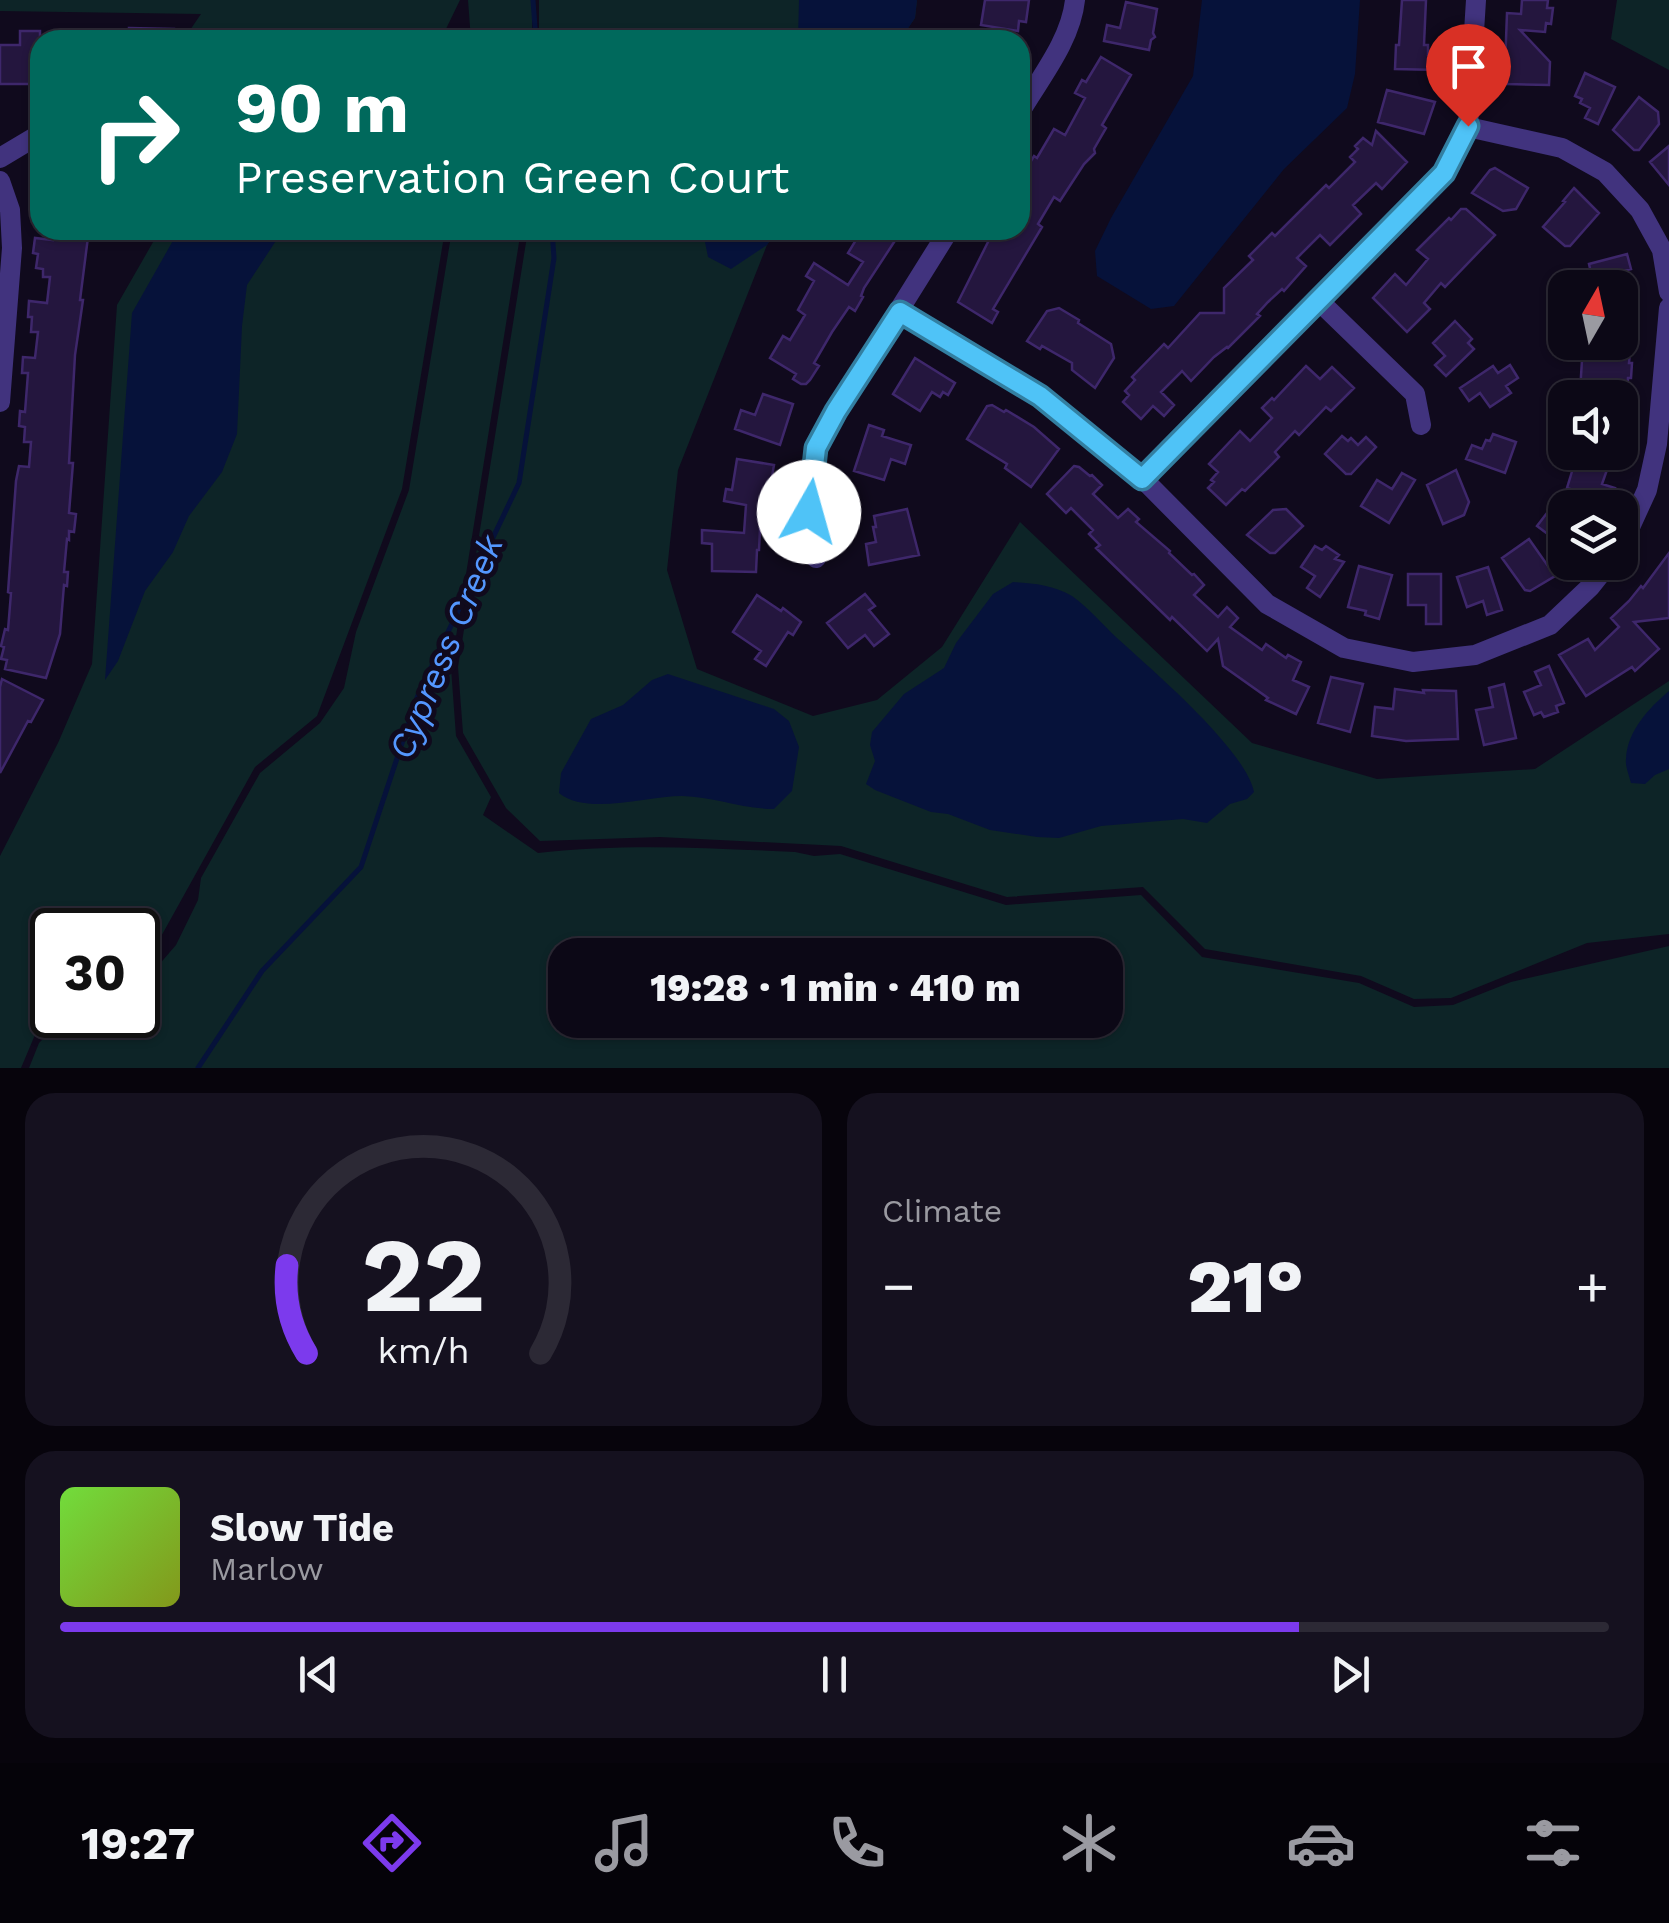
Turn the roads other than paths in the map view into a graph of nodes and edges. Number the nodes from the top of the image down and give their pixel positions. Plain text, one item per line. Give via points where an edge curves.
1 (1075, 0) edge
2 (1476, 0) edge
3 (1030, 95) edge
4 (1468, 126) junction
5 (30, 140) edge
6 (0, 158) edge
7 (0, 181) edge
8 (943, 240) edge
9 (1669, 292) edge
10 (1319, 301) junction
11 (1669, 308) edge
12 (900, 312) junction
13 (0, 402) edge
14 (1421, 425) dead end
15 (1142, 479) junction
16 (1638, 508) edge
17 (816, 558) dead end
18 (1596, 580) edge

1 - 3 street via 1060,44
2 - 4 street
4 - 9 street via 1562,148 1605,172 1640,210 1662,250
4 - 10 street via 1444,173
5 - 6 street
7 - 13 street via 12,248
8 - 12 street
10 - 14 street via 1415,394
10 - 15 street
11 - 16 street via 1656,444
12 - 15 street via 1040,396
12 - 17 street via 816,448 809,512
15 - 18 street via 1267,604 1344,648 1413,662 1475,655 1550,625

